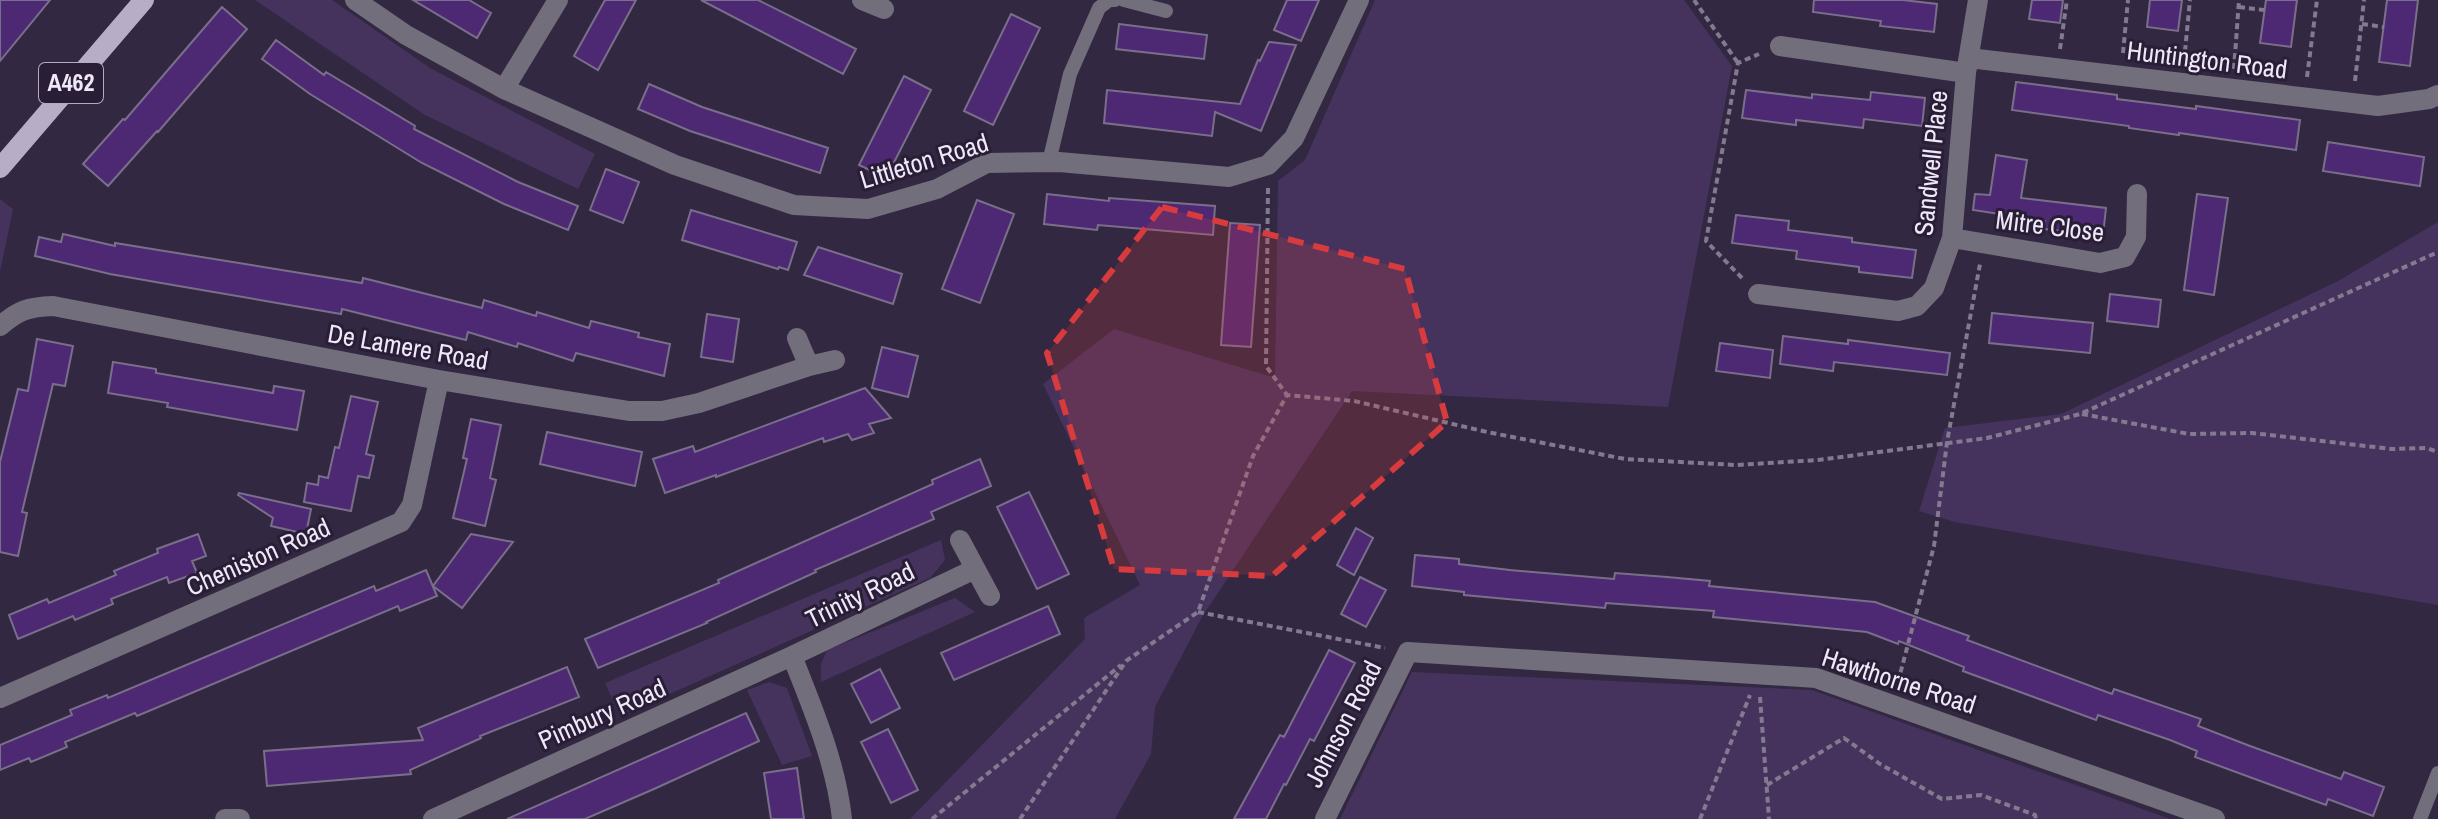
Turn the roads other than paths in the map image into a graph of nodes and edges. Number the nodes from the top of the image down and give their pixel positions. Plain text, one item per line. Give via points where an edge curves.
1 (144, 0) edge
2 (355, 0) edge
3 (558, 0) edge
4 (862, 0) edge
5 (1115, 0) edge
6 (1124, 0) edge
7 (1359, 0) edge
8 (1978, 0) edge
9 (884, 9) dead end
10 (1166, 11) dead end
11 (1780, 46) road end
12 (1968, 66) junction
13 (504, 89) junction
14 (2438, 95) edge
15 (1049, 162) junction
16 (0, 168) edge
17 (2137, 194) dead end
18 (1952, 238) junction
19 (1758, 294) road end
20 (0, 326) edge
21 (797, 338) dead end
22 (835, 360) dead end
23 (809, 366) junction
24 (439, 380) junction
25 (960, 540) dead end
26 (975, 569) junction
27 (990, 596) dead end
28 (1408, 652) joint
29 (792, 656) junction
30 (0, 698) edge
31 (2438, 773) edge
32 (2203, 817) edge
33 (225, 819) edge
34 (240, 819) edge
35 (433, 819) edge
36 (842, 819) edge
37 (1325, 819) edge
38 (2420, 819) edge

1 - 16 main road, A462
2 - 13 street, Littleton Road
3 - 13 street
4 - 9 street
5 - 15 lane via 1099,8 1070,74
6 - 10 lane
7 - 15 street, Littleton Road via 1294,138 1268,165 1229,177
8 - 12 street, Sandwell Place
11 - 12 street, Huntington Road
12 - 14 street, Huntington Road via 2057,68 2378,106
12 - 18 street, Sandwell Place
13 - 15 street, Littleton Road via 675,165 794,205 868,209 937,189 987,163
17 - 18 street, Mitre Close via 2136,237 2125,257 2100,263
18 - 19 street, Sandwell Place via 1934,288 1917,306 1898,311
20 - 24 street, De Lamere Road via 31,307 53,306
21 - 23 street
22 - 23 street, De Lamere Road
23 - 24 street, De Lamere Road via 662,411 629,411
24 - 30 street, Cheniston Road via 412,505 401,522
25 - 26 street
26 - 27 street
26 - 29 street, Trinity Road
28 - 32 street, Hawthorne Road via 1816,678
28 - 37 street, Johnson Road
29 - 35 street, Pimbury Road
29 - 36 street, Trinity Road via 839,789
31 - 38 lane
33 - 34 street

